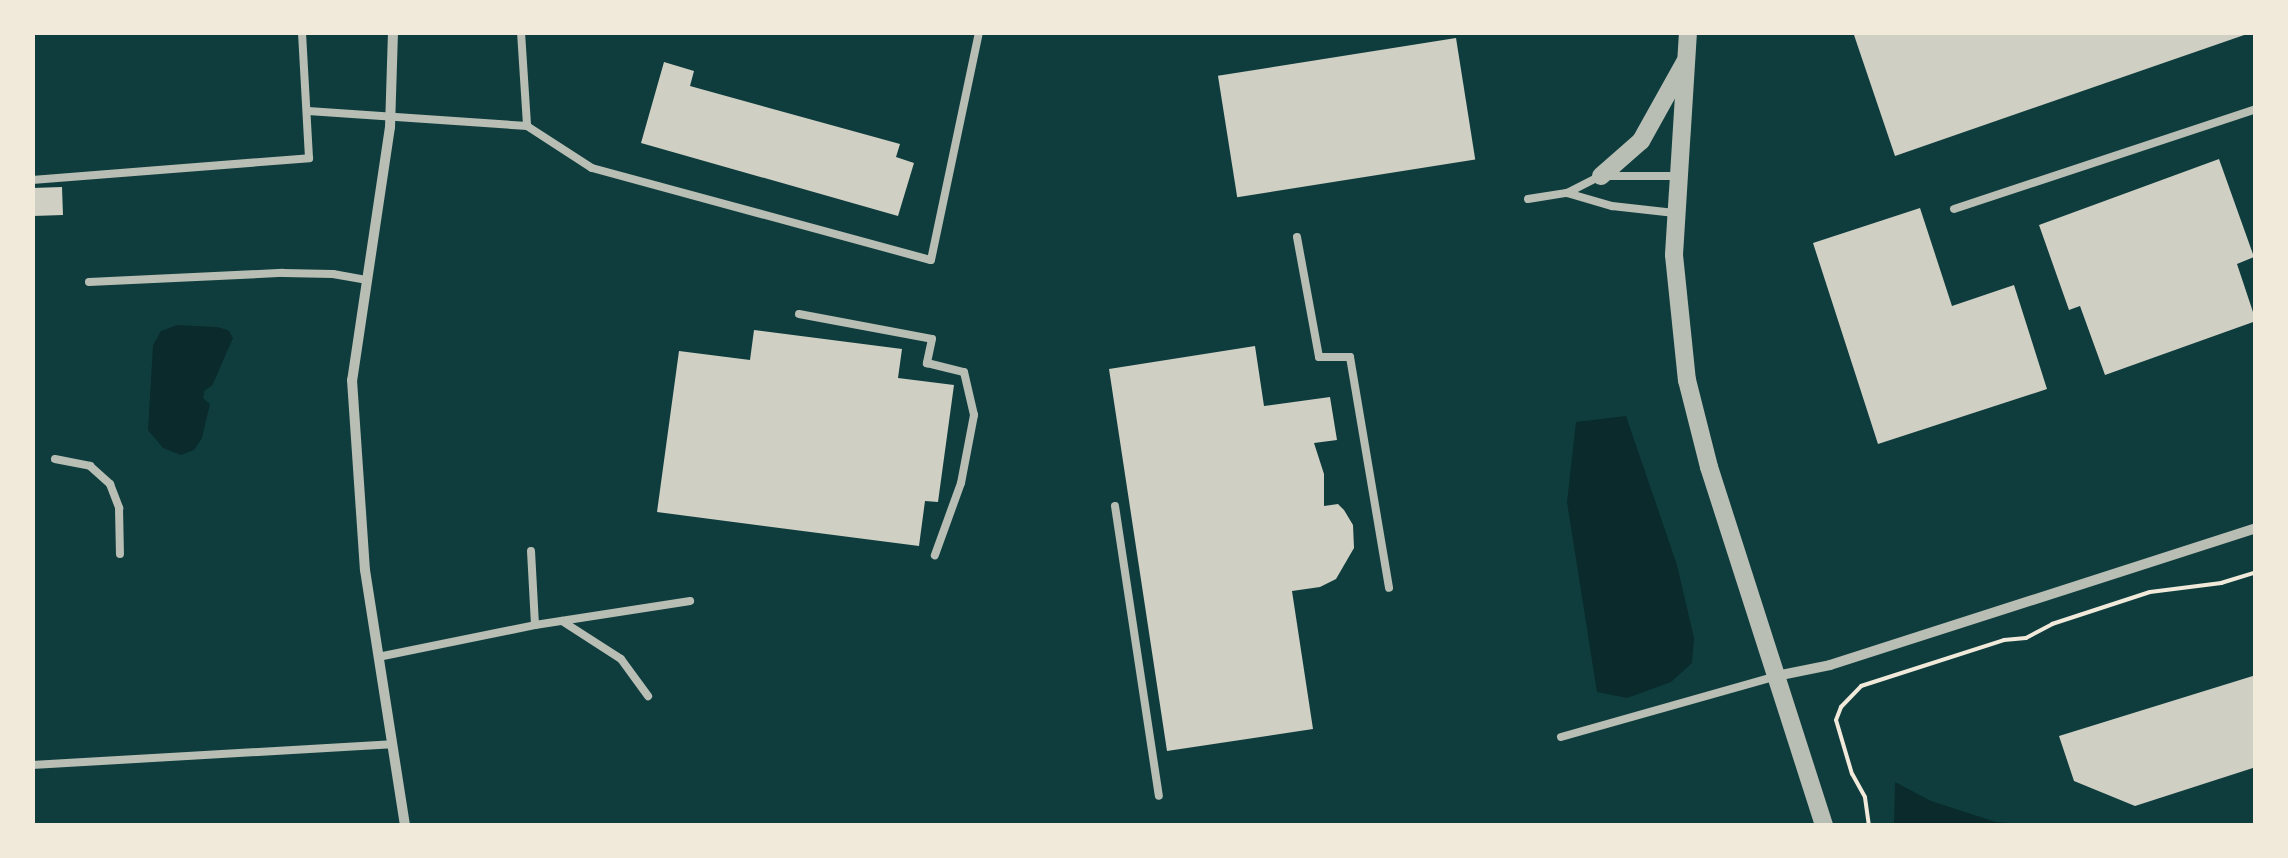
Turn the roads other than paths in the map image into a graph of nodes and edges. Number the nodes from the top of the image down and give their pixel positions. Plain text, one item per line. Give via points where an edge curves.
1 (302, 32) edge
2 (393, 32) edge
3 (521, 32) edge
4 (979, 32) edge
5 (1688, 32) edge
6 (1688, 57) junction
7 (2256, 109) edge
8 (308, 111) junction
9 (390, 116) junction
10 (526, 126) junction
11 (1602, 176) junction
12 (1677, 176) junction
13 (32, 180) edge
14 (1567, 193) junction
15 (1528, 200) dead end
16 (1954, 209) dead end
17 (1675, 213) junction
18 (1298, 238) dead end
19 (367, 280) junction
20 (90, 282) dead end
21 (799, 314) dead end
22 (55, 458) dead end
23 (1114, 506) dead end
24 (2256, 528) edge
25 (531, 551) dead end
26 (120, 554) dead end
27 (934, 555) dead end
28 (1389, 588) dead end
29 (690, 601) dead end
30 (562, 621) junction
31 (535, 625) junction
32 (378, 658) junction
33 (1776, 676) junction
34 (648, 696) dead end
35 (1561, 737) dead end
36 (391, 744) junction
37 (32, 765) edge
38 (1160, 796) dead end
39 (405, 826) edge
40 (1824, 826) edge

1 - 8 lane
2 - 9 street
3 - 10 lane
4 - 10 lane via 931,260 592,168
5 - 6 street
6 - 11 street via 1641,141
6 - 12 street
7 - 16 lane
8 - 9 lane
8 - 13 lane via 309,158
9 - 10 lane
9 - 19 street
11 - 12 lane
11 - 14 lane
12 - 17 street
14 - 15 lane
14 - 17 lane
17 - 33 street via 1687,380
18 - 28 lane via 1319,357 1350,358
19 - 20 lane via 283,273
19 - 32 street via 352,380
21 - 27 lane via 932,339 927,364 964,372 974,415 961,483
22 - 26 lane via 90,466 110,484 119,508
23 - 38 lane
24 - 33 street
25 - 31 lane
29 - 30 lane
30 - 31 lane
30 - 34 lane via 621,659
31 - 32 lane
32 - 36 street
33 - 35 lane
33 - 40 street
36 - 37 lane
36 - 39 street

